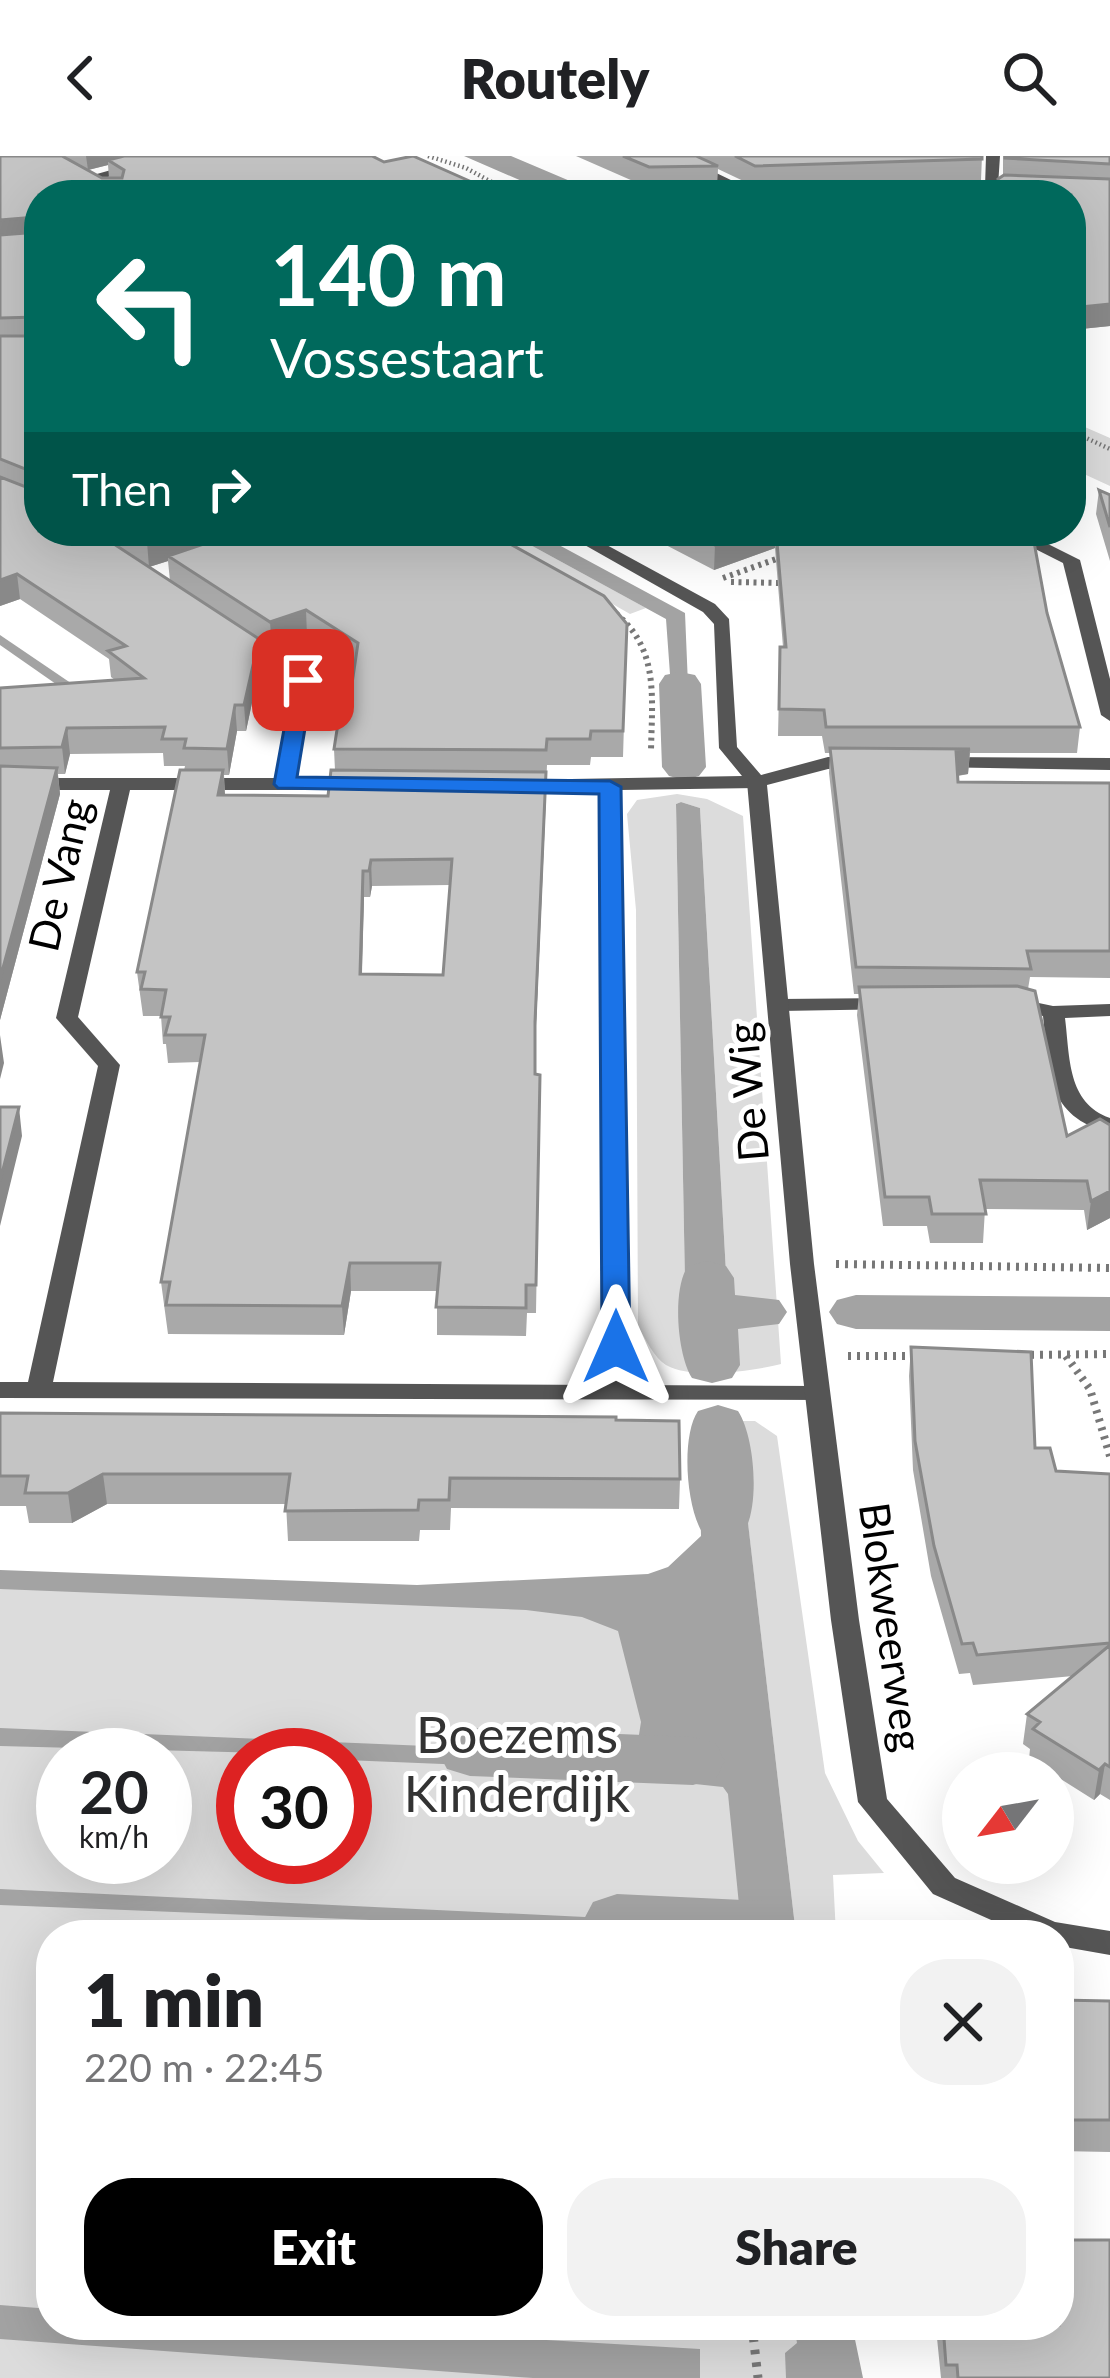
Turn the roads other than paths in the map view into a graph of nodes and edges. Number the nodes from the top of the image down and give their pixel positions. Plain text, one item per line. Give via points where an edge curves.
1 (177, 156) edge
2 (670, 156) edge
3 (70, 171) edge
4 (86, 179) joint
5 (722, 180) edge
6 (596, 546) edge
7 (1040, 546) edge
8 (206, 616) edge
9 (1110, 715) edge
10 (873, 763) edge
11 (917, 763) edge
12 (1110, 764) edge
13 (757, 782) junction
14 (0, 784) edge
15 (121, 784) junction
16 (285, 784) junction
17 (376, 785) edge
18 (491, 786) edge
19 (610, 787) junction
20 (921, 1004) edge
21 (991, 1004) edge
22 (780, 1005) junction
23 (1110, 1010) edge
24 (1053, 1012) junction
25 (1110, 1126) edge
26 (0, 1390) edge
27 (39, 1391) junction
28 (616, 1394) junction
29 (817, 1394) junction
30 (1019, 1920) edge
31 (1074, 1938) edge
32 (1110, 1943) edge

1 - 4 street
2 - 5 street
3 - 4 street
6 - 13 street via 710,608 723,623 728,748
7 - 9 street via 1070,560
8 - 16 street via 303,680
10 - 13 street via 828,763
11 - 12 street
13 - 19 street
13 - 22 street, De Wig
14 - 15 street
15 - 16 street
15 - 27 street, De Vang via 67,1018 109,1065
16 - 17 street
18 - 19 street
19 - 28 street
20 - 22 street
21 - 24 street
22 - 29 street, De Wig
23 - 24 street
24 - 25 street via 1067,1102 1086,1120
26 - 27 street
27 - 28 street
28 - 29 street
29 - 30 street, Blokweerweg via 873,1802 944,1886
31 - 32 street, Blokweerweg

